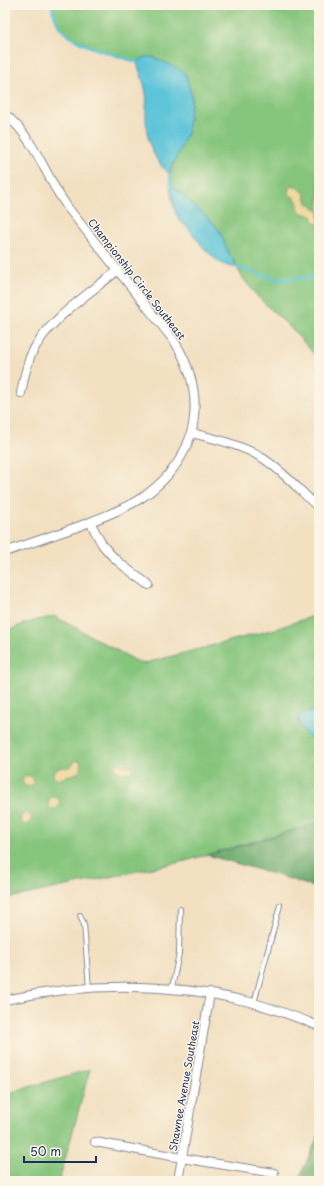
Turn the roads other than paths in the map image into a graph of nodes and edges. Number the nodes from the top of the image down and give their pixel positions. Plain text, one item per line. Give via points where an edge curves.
1 (5, 114) edge
2 (117, 271) junction
3 (20, 393) dead end
4 (191, 433) junction
5 (319, 508) edge
6 (90, 522) junction
7 (5, 552) edge
8 (149, 585) dead end
9 (280, 905) dead end
10 (180, 909) dead end
11 (80, 915) dead end
12 (89, 988) junction
13 (172, 988) junction
14 (210, 994) junction
15 (5, 1000) edge
16 (254, 1004) junction
17 (319, 1026) edge
18 (95, 1142) dead end
19 (182, 1158) junction
20 (274, 1173) dead end
21 (178, 1181) edge

1 - 2 street, Championship Circle Southeast via 20,128 33,146 68,208
2 - 3 street via 45,332 30,358
2 - 4 street, Championship Circle Southeast via 167,330 186,360 195,402
4 - 5 street via 238,446 264,459 276,467
4 - 6 street, Championship Circle Southeast via 174,469 155,489 137,501
6 - 7 street, Championship Circle Southeast
6 - 8 street via 102,544 112,555
9 - 16 lane
10 - 13 lane via 179,954
11 - 12 lane via 84,924
12 - 13 street
12 - 15 street
13 - 14 street
14 - 16 street
14 - 19 street, Shawnee Avenue Southeast
16 - 17 street
18 - 19 street
19 - 20 street
19 - 21 street, Shawnee Avenue Southeast

